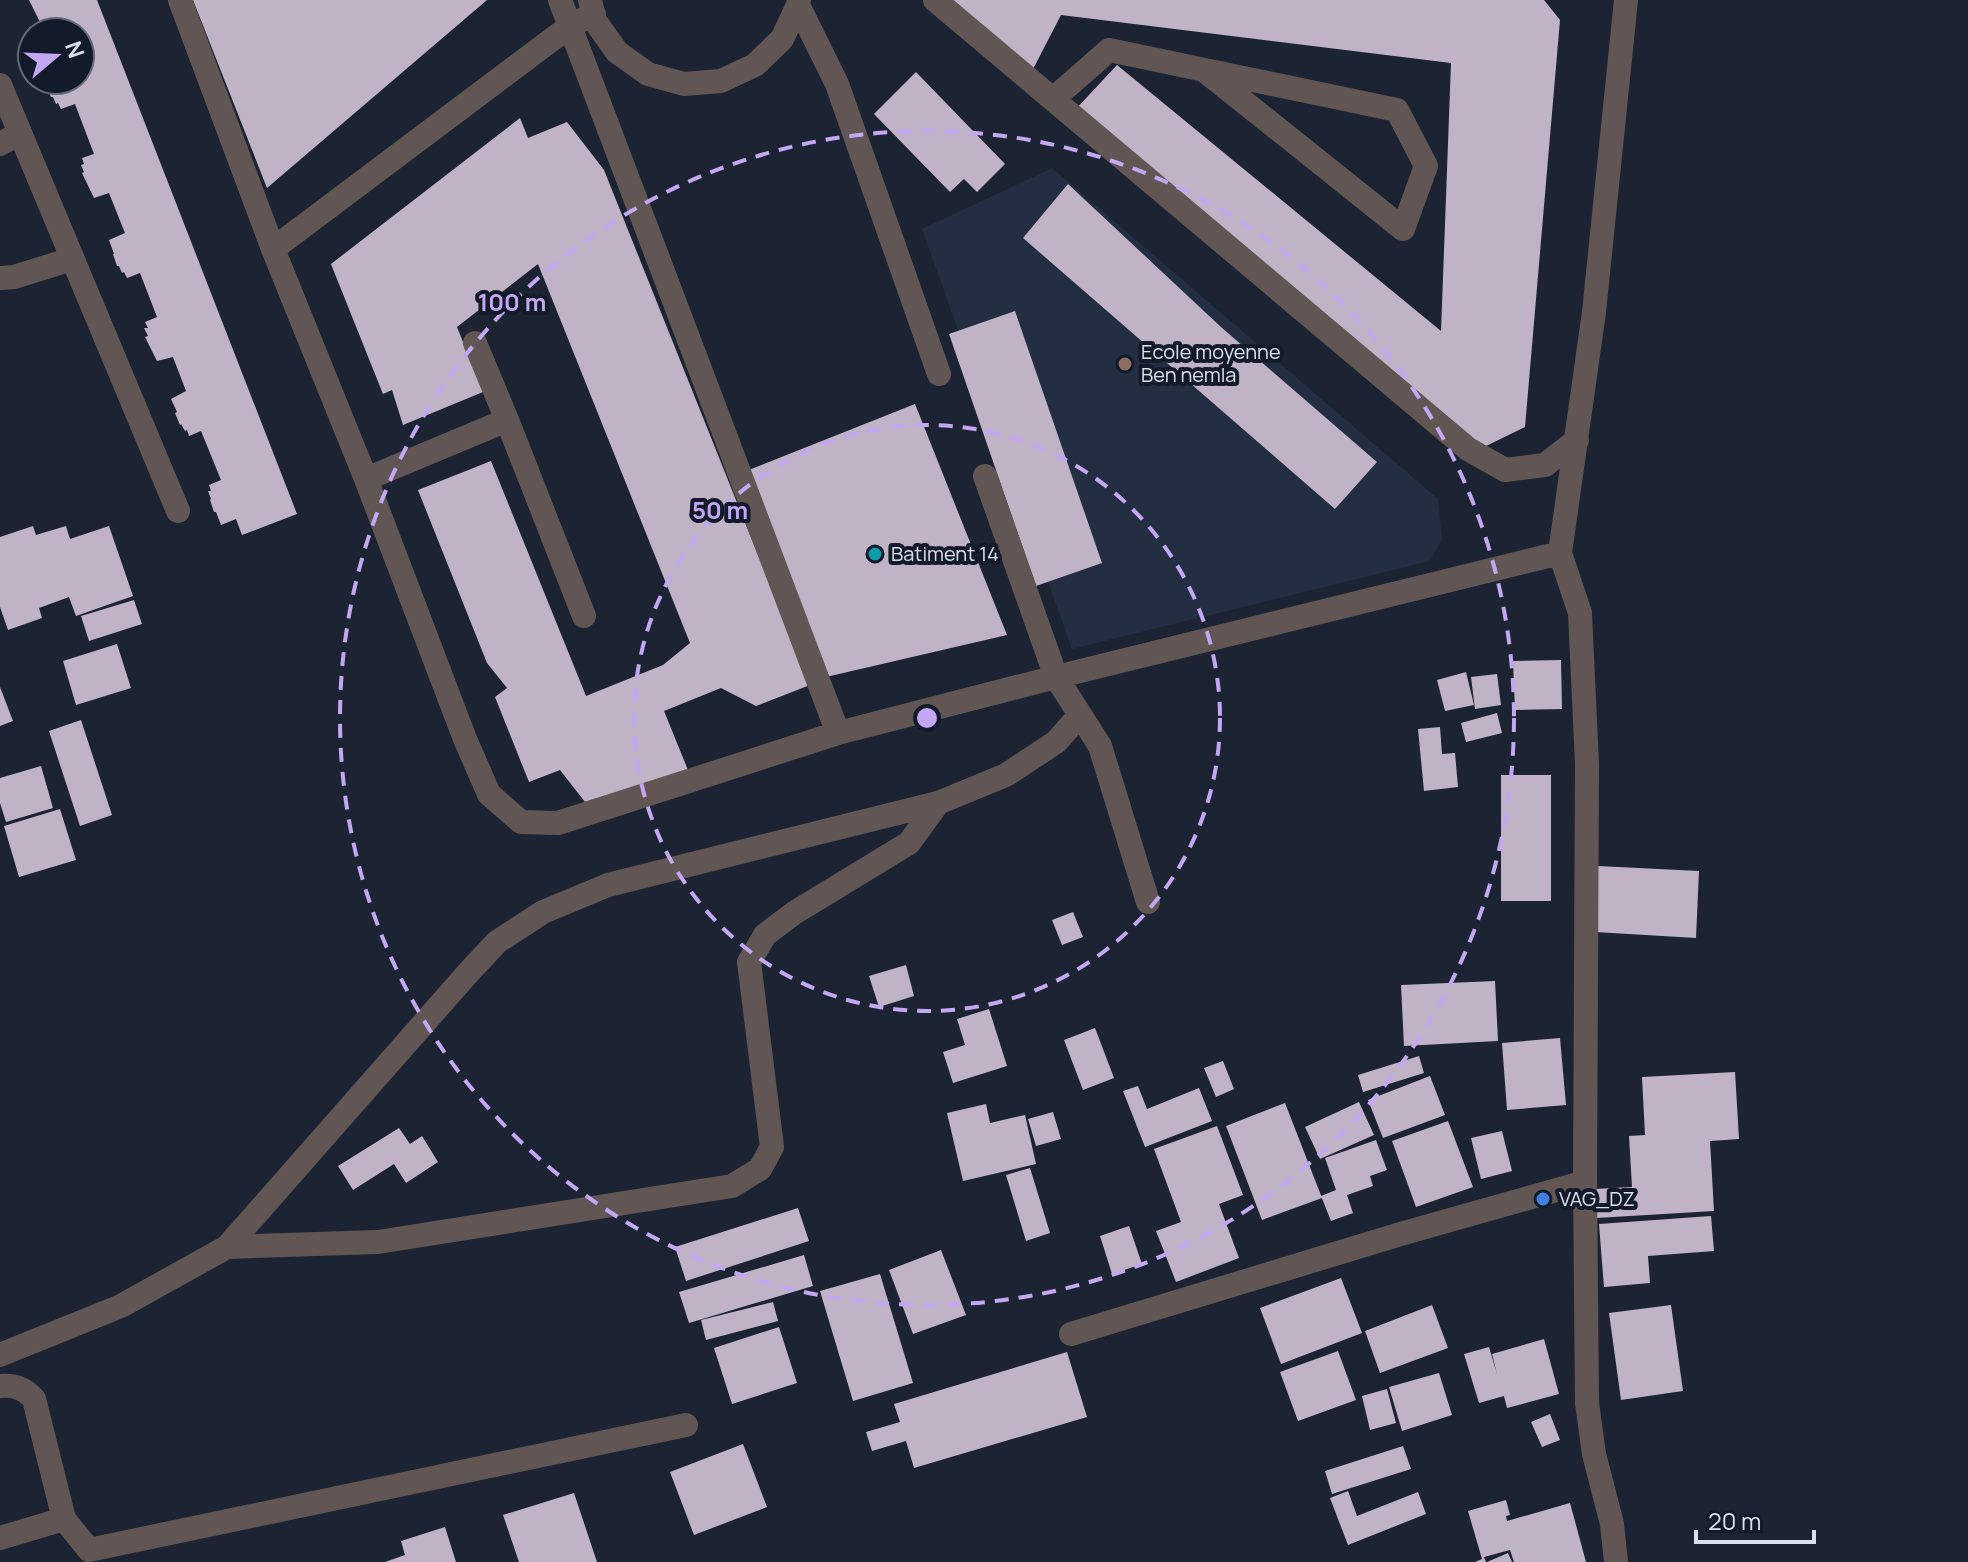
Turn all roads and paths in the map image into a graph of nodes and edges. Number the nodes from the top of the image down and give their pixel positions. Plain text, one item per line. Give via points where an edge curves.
1 (180, 0) edge
2 (560, 0) edge
3 (935, 0) edge
4 (1626, 0) edge
5 (799, 3) edge
6 (592, 7) edge
7 (570, 26) junction
8 (1204, 70) junction
9 (0, 85) edge
10 (1053, 99) junction
11 (10, 138) edge
12 (273, 249) junction
13 (72, 259) junction
14 (0, 278) edge
15 (475, 343) dead end
16 (939, 374) dead end
17 (507, 420) junction
18 (1577, 440) junction
19 (985, 476) dead end
20 (366, 479) junction
21 (178, 511) dead end
22 (1560, 553) junction
23 (584, 616) dead end
24 (1056, 677) junction
25 (1080, 715) junction
26 (838, 733) junction
27 (938, 803) junction
28 (1148, 902) dead end
29 (1585, 1182) junction
30 (227, 1247) junction
31 (1071, 1334) dead end
32 (0, 1355) edge
33 (0, 1386) edge
34 (686, 1425) dead end
35 (64, 1519) junction
36 (0, 1538) edge
37 (1616, 1562) edge

1 - 12 street
2 - 7 street
3 - 10 street
4 - 18 street
5 - 6 street via 782,39 755,65 721,81 684,84 648,74 617,52 595,21
5 - 16 street via 837,84
6 - 7 street
7 - 12 street
7 - 26 street
8 - 8 street via 1397,110 1426,166 1403,229
8 - 10 street via 1109,50
9 - 11 street
10 - 18 street via 1468,449 1505,470 1545,465
11 - 13 street
12 - 20 street
13 - 14 street
13 - 21 street
15 - 17 street
17 - 20 street
17 - 23 street
18 - 22 street
19 - 24 street
20 - 26 street via 489,794 521,822 558,823
22 - 24 street
22 - 29 street via 1580,613 1587,764
24 - 25 street
24 - 26 street
25 - 27 street via 1056,742 1006,775
25 - 28 street via 1100,746
27 - 30 street via 608,885 543,912 497,942
27 - 30 street via 909,843 794,913 765,935 749,962 772,1147 760,1169 732,1186 378,1242
29 - 31 street
29 - 37 street via 1587,1403
30 - 32 street via 121,1306
33 - 35 street via 17,1386 34,1399
34 - 35 street via 89,1550
35 - 36 street

